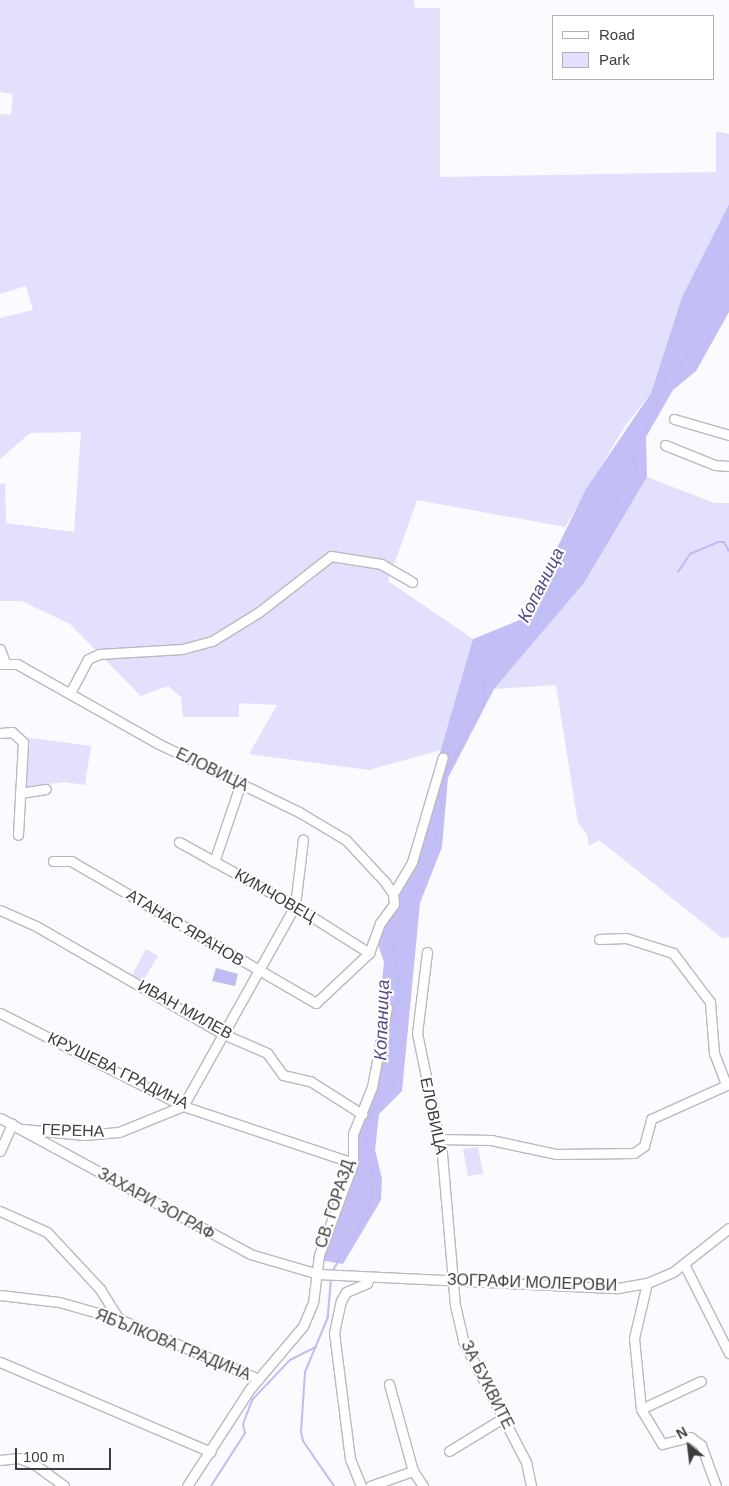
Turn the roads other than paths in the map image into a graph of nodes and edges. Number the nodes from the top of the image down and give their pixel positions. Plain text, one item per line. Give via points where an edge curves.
1 (674, 419) dead end
2 (729, 435) edge
3 (665, 445) dead end
4 (729, 466) edge
5 (412, 582) dead end
6 (0, 649) edge
7 (3, 664) edge
8 (70, 693) junction
9 (0, 733) edge
10 (443, 757) dead end
11 (240, 785) junction
12 (46, 789) dead end
13 (20, 793) junction
14 (18, 835) dead end
15 (302, 839) dead end
16 (179, 842) dead end
17 (53, 861) dead end
18 (214, 862) junction
19 (393, 894) junction
20 (294, 906) junction
21 (0, 910) edge
22 (599, 939) dead end
23 (427, 952) dead end
24 (369, 953) junction
25 (256, 970) junction
26 (387, 1007) dead end
27 (0, 1013) edge
28 (221, 1033) junction
29 (728, 1084) edge
30 (183, 1106) junction
31 (362, 1114) junction
32 (0, 1118) edge
33 (15, 1126) junction
34 (438, 1139) junction
35 (0, 1151) edge
36 (353, 1163) junction
37 (0, 1211) edge
38 (729, 1228) edge
39 (684, 1264) junction
40 (321, 1274) junction
41 (369, 1277) junction
42 (453, 1281) junction
43 (647, 1283) junction
44 (0, 1294) edge
45 (119, 1319) junction
46 (729, 1353) edge
47 (0, 1362) edge
48 (258, 1380) junction
49 (701, 1381) dead end
50 (389, 1384) dead end
51 (641, 1409) junction
52 (504, 1418) junction
53 (449, 1451) dead end
54 (212, 1452) junction
55 (0, 1460) edge
56 (413, 1471) junction
57 (64, 1486) edge
58 (187, 1486) edge
59 (361, 1486) edge
60 (370, 1486) edge
61 (423, 1486) edge
62 (531, 1486) edge
63 (716, 1486) edge

1 - 2 street
3 - 4 street via 715,466
5 - 8 street via 381,564 332,556 274,602 212,641 182,649 99,654 88,659
6 - 7 street
7 - 8 street, ЕЛОВИЦА via 17,664
8 - 11 street, ЕЛОВИЦА
9 - 13 street via 12,732 23,742
10 - 19 street via 412,862
11 - 18 street
11 - 19 street, ЕЛОВИЦА via 299,812 346,840
12 - 13 street
13 - 14 street
15 - 20 street
16 - 18 street, КИМЧОВЕЦ
17 - 25 street, АТАНАС ЯРАНОВ via 71,860
18 - 20 street, КИМЧОВЕЦ
19 - 24 street via 394,904 380,923
20 - 24 street, КИМЧОВЕЦ
20 - 25 street
21 - 28 street, ИВАН МИЛЕВ via 36,926
22 - 29 street via 626,938 673,953 710,1002 714,1053
23 - 34 street, ЕЛОВИЦА via 417,1033
24 - 25 street, АТАНАС ЯРАНОВ via 316,1003
25 - 28 street
26 - 31 street, СВ. ГОРАЗД via 372,1087
27 - 30 street, КРУШЕВА ГРАДИНА
28 - 30 street
28 - 31 street, ИВАН МИЛЕВ via 273,1057 283,1075 310,1081
29 - 34 street via 651,1118 644,1146 634,1153 556,1154 491,1140
30 - 33 street, ГЕРЕНА via 119,1132 84,1135
30 - 36 street, КРУШЕВА ГРАДИНА
31 - 36 street, СВ. ГОРАЗД via 353,1134
32 - 33 street, ЗАХАРИ ЗОГРАФ
33 - 35 street
33 - 40 street, ЗАХАРИ ЗОГРАФ via 250,1254
34 - 42 street, ЕЛОВИЦА
36 - 40 street, СВ. ГОРАЗД via 326,1226
37 - 45 street via 47,1232 100,1289
38 - 39 street, ЗОГРАФИ МОЛЕРОВИ
39 - 43 street, ЗОГРАФИ МОЛЕРОВИ
39 - 46 street
40 - 41 street, ЗОГРАФИ МОЛЕРОВИ
40 - 48 street, СВ. ГОРАЗД via 303,1326
41 - 42 street, ЗОГРАФИ МОЛЕРОВИ
41 - 59 street via 367,1283 346,1292 334,1333 350,1459
42 - 43 street, ЗОГРАФИ МОЛЕРОВИ via 618,1288
42 - 52 street, ЗА БУКВИТЕ via 463,1341
43 - 51 street via 634,1338
44 - 45 street, ЯБЪЛКОВА ГРАДИНА via 59,1302
45 - 48 street, ЯБЪЛКОВА ГРАДИНА
47 - 54 street
48 - 54 street, СВ. ГОРАЗД
49 - 51 street
50 - 56 street
51 - 63 street via 662,1444 690,1437 701,1445
52 - 53 street
52 - 62 street, ЗА БУКВИТЕ via 526,1462
54 - 58 street, СВ. ГОРАЗД
55 - 57 street via 20,1458
56 - 60 street
56 - 61 street

